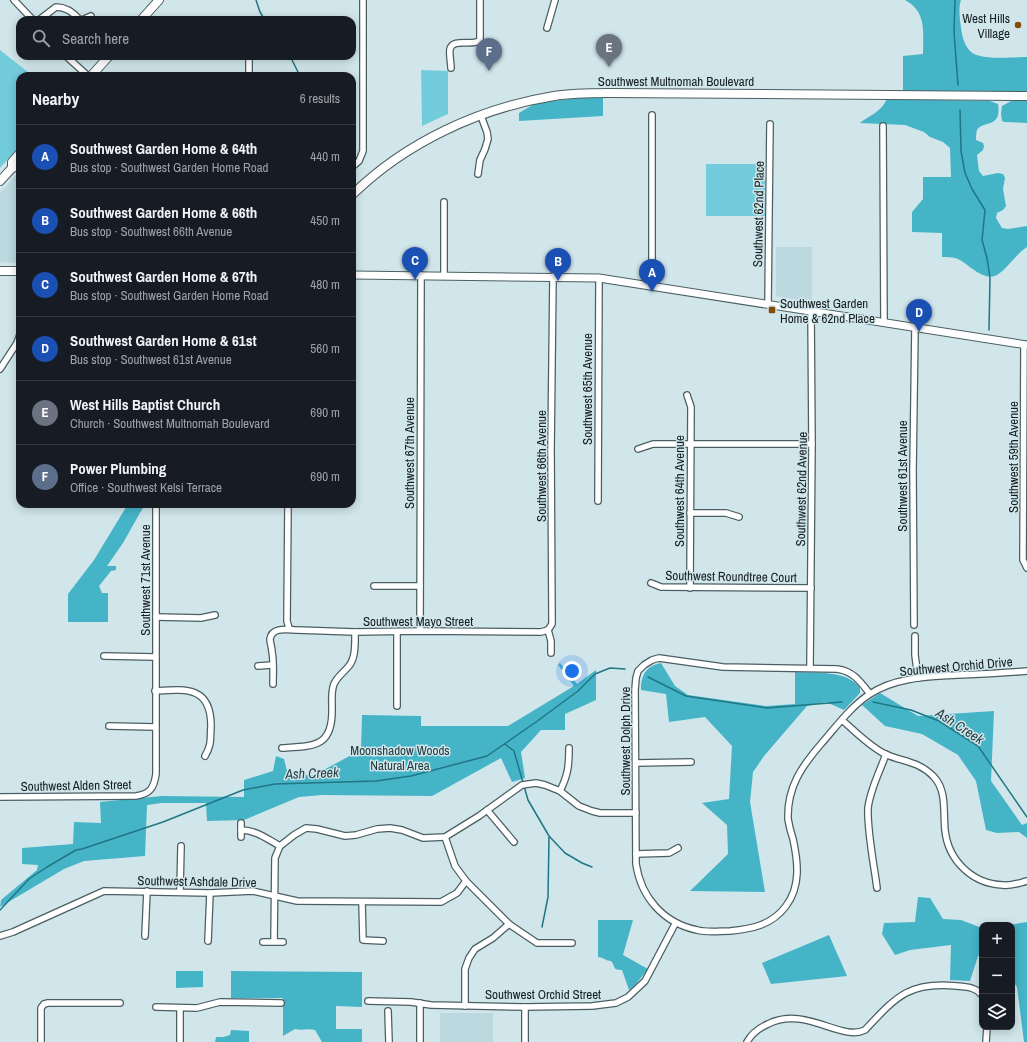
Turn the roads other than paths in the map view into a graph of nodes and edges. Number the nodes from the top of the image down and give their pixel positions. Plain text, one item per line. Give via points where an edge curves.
1 (14, 0) edge
2 (159, 0) edge
3 (362, 0) edge
4 (480, 0) edge
5 (555, 0) edge
6 (29, 16) edge
7 (44, 16) edge
8 (76, 16) edge
9 (145, 16) edge
10 (547, 28) dead end
11 (71, 60) edge
12 (105, 60) edge
13 (249, 60) edge
14 (451, 68) dead end
15 (85, 72) edge
16 (94, 72) edge
17 (249, 72) edge
18 (1027, 96) edge
19 (652, 115) dead end
20 (481, 116) junction
21 (770, 124) dead end
22 (883, 126) dead end
23 (16, 158) edge
24 (356, 164) edge
25 (16, 166) edge
26 (12, 168) junction
27 (478, 174) dead end
28 (0, 180) edge
29 (356, 191) edge
30 (444, 202) dead end
31 (0, 271) edge
32 (16, 271) edge
33 (356, 275) edge
34 (421, 275) junction
35 (444, 275) junction
36 (554, 276) junction
37 (599, 278) junction
38 (652, 286) junction
39 (768, 304) junction
40 (812, 311) junction
41 (884, 323) junction
42 (915, 327) junction
43 (16, 345) edge
44 (1025, 345) edge
45 (0, 369) edge
46 (687, 395) dead end
47 (690, 443) junction
48 (812, 444) junction
49 (638, 449) dead end
50 (598, 501) dead end
51 (156, 508) edge
52 (288, 508) edge
53 (690, 513) junction
54 (739, 517) dead end
55 (1027, 568) edge
56 (651, 583) dead end
57 (374, 586) dead end
58 (420, 586) junction
59 (690, 588) junction
60 (810, 588) junction
61 (215, 615) dead end
62 (156, 617) junction
63 (914, 625) dead end
64 (288, 628) junction
65 (548, 630) junction
66 (420, 631) junction
67 (355, 632) junction
68 (397, 632) junction
69 (915, 636) dead end
70 (551, 653) dead end
71 (104, 656) dead end
72 (155, 657) junction
73 (272, 665) junction
74 (258, 666) dead end
75 (810, 668) junction
76 (1027, 671) edge
77 (918, 678) junction
78 (273, 684) dead end
79 (155, 691) junction
80 (870, 694) junction
81 (397, 706) dead end
82 (842, 720) junction
83 (109, 726) dead end
84 (155, 727) junction
85 (282, 748) dead end
86 (569, 748) dead end
87 (886, 754) junction
88 (205, 756) dead end
89 (690, 762) dead end
90 (636, 763) junction
91 (150, 790) joint
92 (560, 791) junction
93 (0, 797) edge
94 (488, 810) junction
95 (636, 812) junction
96 (241, 837) dead end
97 (445, 837) junction
98 (514, 842) dead end
99 (181, 846) dead end
100 (280, 846) junction
101 (678, 848) dead end
102 (636, 854) junction
103 (466, 881) junction
104 (1027, 881) edge
105 (877, 888) dead end
106 (147, 891) junction
107 (180, 891) junction
108 (210, 893) junction
109 (274, 897) junction
110 (362, 902) junction
111 (510, 924) junction
112 (675, 924) junction
113 (0, 936) edge
114 (145, 936) dead end
115 (208, 941) dead end
116 (274, 941) junction
117 (383, 941) dead end
118 (264, 942) dead end
119 (283, 942) dead end
120 (572, 942) dead end
121 (981, 994) edge
122 (368, 1001) dead end
123 (281, 1003) dead end
124 (420, 1003) junction
125 (120, 1004) dead end
126 (465, 1006) junction
127 (156, 1007) dead end
128 (525, 1007) junction
129 (180, 1008) junction
130 (388, 1011) dead end
131 (988, 1030) edge
132 (41, 1042) edge
133 (180, 1042) edge
134 (389, 1042) edge
135 (420, 1042) edge
136 (525, 1042) edge
137 (747, 1042) edge
138 (986, 1042) edge

1 - 6 street
2 - 9 main road
3 - 24 street via 363,145 362,155
4 - 14 street via 480,39 474,43 453,45 450,50
5 - 10 street
7 - 8 street via 56,7 64,8
11 - 15 street
12 - 16 main road
13 - 17 street
18 - 20 main road, Southwest Multnomah Boulevard via 594,93 545,98
19 - 38 street
20 - 27 street via 488,139
20 - 29 main road, Southwest Multnomah Boulevard via 418,145 385,166
21 - 39 street, Southwest 62nd Place
22 - 41 street
23 - 26 main road via 12,162
25 - 26 main road
26 - 28 main road
30 - 35 street
31 - 32 main road
33 - 34 street
34 - 35 street
34 - 58 street, Southwest 67th Avenue
35 - 36 street
36 - 37 street
36 - 65 street, Southwest 66th Avenue via 551,449 552,624
37 - 38 street
37 - 50 street, Southwest 65th Avenue
38 - 39 street
39 - 40 street
40 - 41 street
40 - 48 street, Southwest 62nd Avenue
41 - 42 street
42 - 44 street
42 - 63 street, Southwest 61st Avenue
43 - 45 street
44 - 55 street, Southwest 59th Avenue via 1023,560
46 - 47 street, Southwest 64th Avenue via 691,408
47 - 48 street
47 - 49 street via 653,444
47 - 53 street, Southwest 64th Avenue
48 - 60 street, Southwest 62nd Avenue
51 - 62 street, Southwest 71st Avenue
52 - 64 street
53 - 54 street via 726,513
53 - 59 street, Southwest 64th Avenue
56 - 59 street, Southwest Roundtree Court via 660,588
57 - 58 street
58 - 66 street, Southwest 67th Avenue
59 - 60 street, Southwest Roundtree Court
60 - 75 street, Southwest 62nd Avenue
61 - 62 street via 200,618
62 - 72 street, Southwest 71st Avenue
64 - 67 street, Southwest Mayo Street
64 - 73 street via 277,631 271,637
65 - 66 street, Southwest Mayo Street
65 - 70 street, Southwest 66th Avenue
66 - 68 street, Southwest Mayo Street
67 - 68 street, Southwest Mayo Street
67 - 85 street via 353,658 334,683 330,730 324,739 311,746
68 - 81 street
69 - 77 street
71 - 72 street
72 - 79 street, Southwest 71st Avenue
73 - 74 street
73 - 78 street
75 - 80 street, Southwest Dolph Drive via 850,672 860,680
75 - 90 street, Southwest Dolph Drive via 724,667 664,658 652,660 638,671 636,678
76 - 77 street, Southwest Orchid Drive
77 - 80 street, Southwest Orchid Drive via 893,683
79 - 84 street, Southwest 71st Avenue
79 - 88 street via 190,691 204,700 211,720 210,747
80 - 82 street, Southwest Orchid Drive
82 - 87 street via 874,748
82 - 112 street, Southwest Orchid Drive via 798,773 791,792 788,820 798,862 794,894 786,906 761,926 741,930 713,932
83 - 84 street
84 - 91 street, Southwest 71st Avenue via 156,774
86 - 92 street via 567,777
87 - 104 street via 919,765 936,779 944,801 947,842 961,867 969,874 992,884
87 - 105 street via 868,807
89 - 90 street
90 - 95 street, Southwest Dolph Drive
91 - 93 street, Southwest Alden Street via 136,796
92 - 94 street via 536,783 522,785
92 - 95 street via 579,806 592,811
94 - 97 street
94 - 98 street
95 - 102 street, Southwest Dolph Drive
96 - 100 street via 241,826
97 - 100 street via 424,838 390,828 345,836 306,828
97 - 103 street via 455,866
99 - 107 street
100 - 109 street via 275,858
101 - 102 street via 668,852
102 - 112 street, Southwest Dolph Drive via 637,872 646,895 660,912
103 - 110 street, Southwest Ashdale Drive via 457,893 440,902
103 - 111 street
106 - 107 street, Southwest Ashdale Drive
106 - 113 street, Southwest Ashdale Drive via 104,891
106 - 114 street
107 - 108 street, Southwest Ashdale Drive
108 - 109 street, Southwest Ashdale Drive via 253,891
108 - 115 street
109 - 110 street, Southwest Ashdale Drive via 297,901
109 - 116 street
110 - 117 street via 363,940
111 - 120 street via 537,943
111 - 126 street via 475,949 469,958 465,969
112 - 128 street, Southwest Orchid Street via 645,981 622,1001 604,1006
116 - 118 street
116 - 119 street
121 - 137 street via 971,988 924,986 900,995 861,1032 842,1032 800,1019 785,1018 760,1028
122 - 124 street, Southwest Orchid Street
123 - 129 street via 220,1002 197,1008
124 - 126 street, Southwest Orchid Street
124 - 135 street
125 - 132 street via 48,1002 41,1008
126 - 128 street, Southwest Orchid Street
127 - 129 street
128 - 136 street
129 - 133 street
130 - 134 street
131 - 138 street

